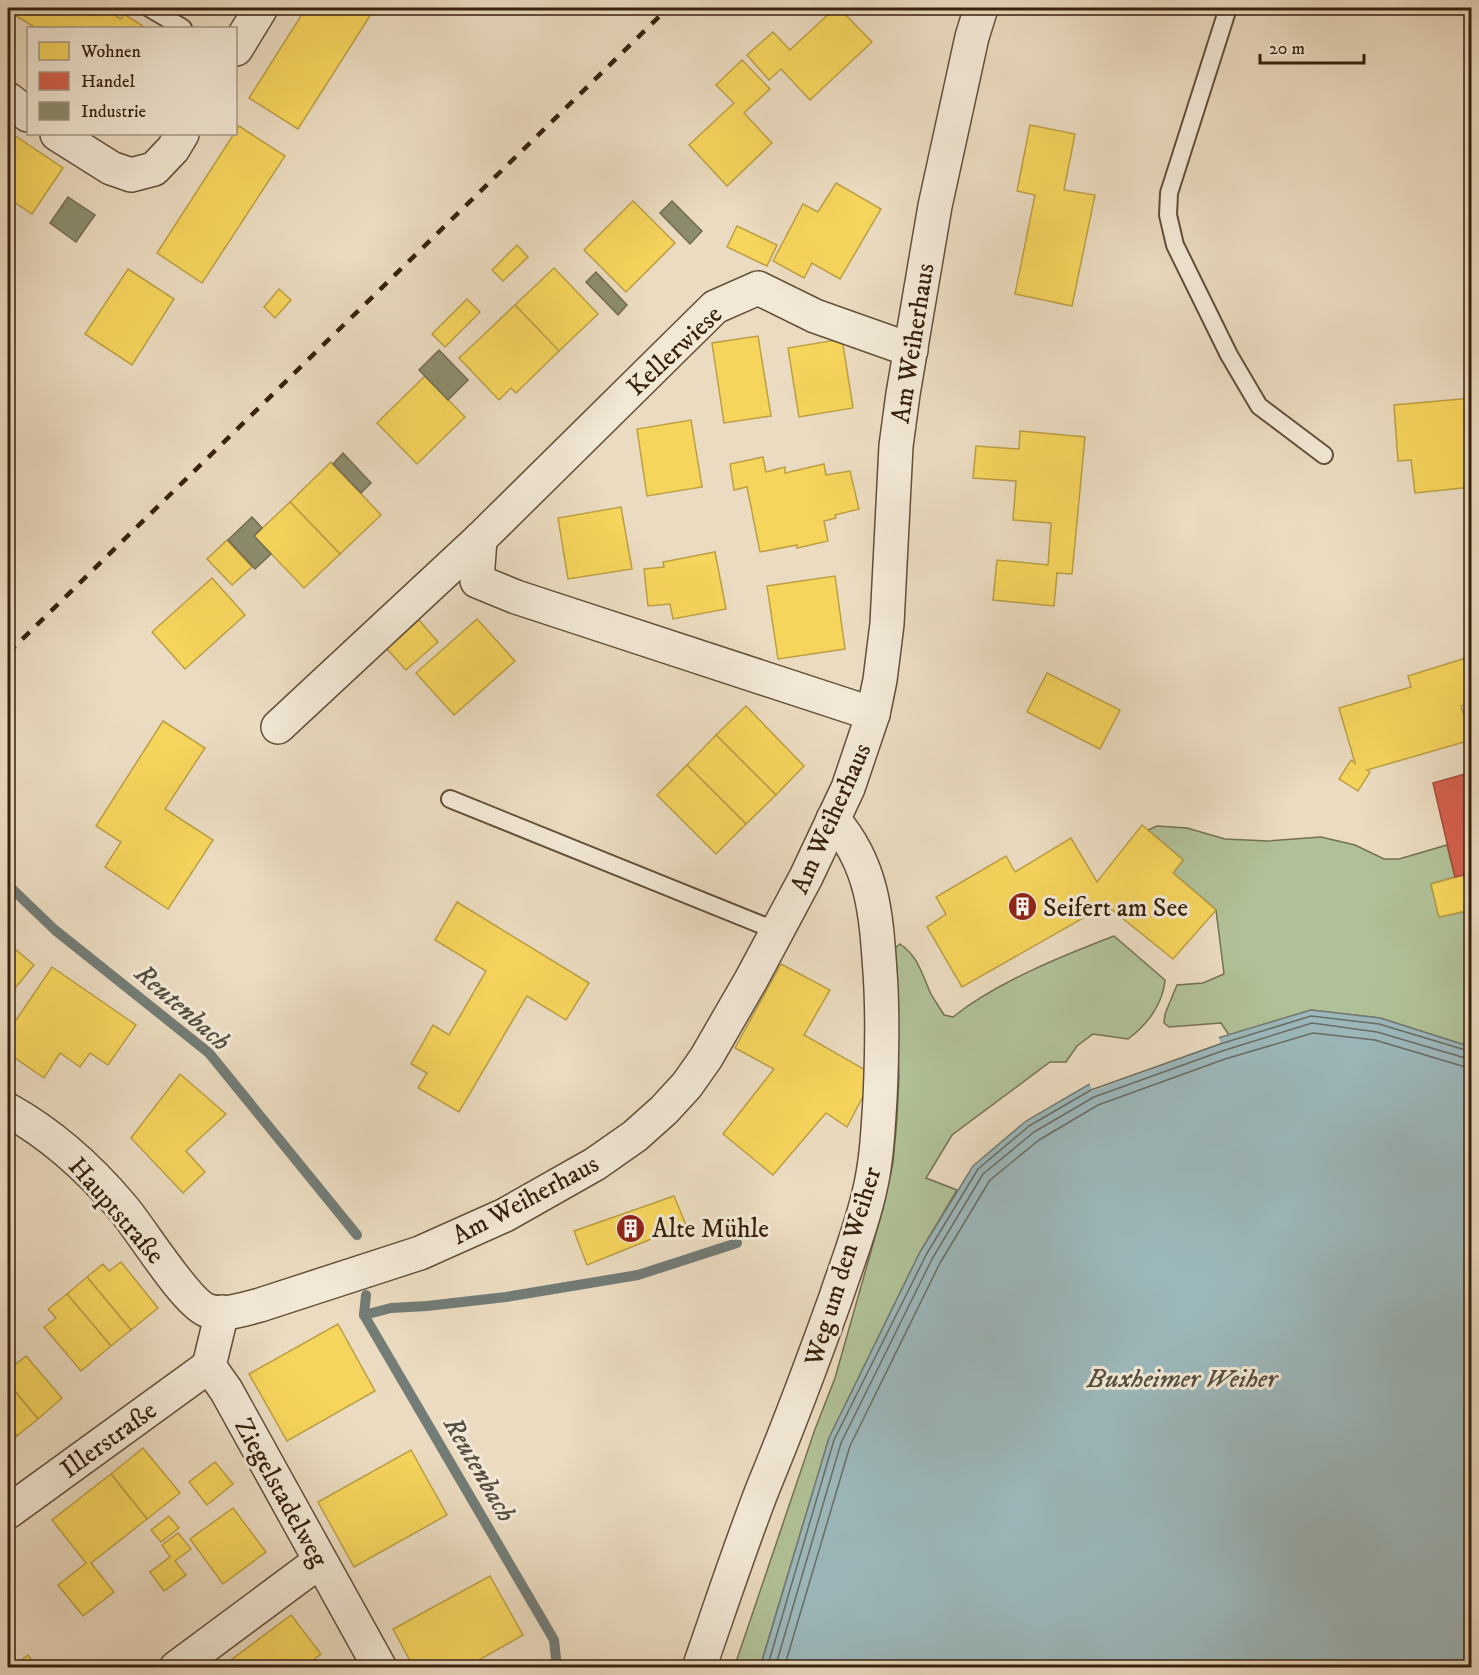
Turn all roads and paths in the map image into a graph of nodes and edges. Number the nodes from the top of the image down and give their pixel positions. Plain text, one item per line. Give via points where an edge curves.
1 (149, 8) edge
2 (261, 8) edge
3 (981, 8) edge
4 (1228, 8) edge
5 (181, 27) edge
6 (237, 47) edge
7 (8, 99) edge
8 (27, 114) edge
9 (59, 135) edge
10 (181, 135) edge
11 (911, 350) junction
12 (1324, 455) dead end
13 (480, 539) junction
14 (873, 714) junction
15 (278, 727) dead end
16 (450, 800) dead end
17 (833, 819) junction
18 (777, 931) junction
19 (8, 1110) edge
20 (222, 1312) junction
21 (209, 1366) junction
22 (8, 1512) edge
23 (320, 1561) junction
24 (176, 1668) edge
25 (380, 1668) edge
26 (699, 1668) edge

1 - 5 lane
2 - 6 street
3 - 11 street, Am Weiherhaus via 935,206
4 - 12 lane via 1169,193 1168,215 1175,245 1229,355 1259,406
7 - 8 street
9 - 10 street via 111,168 131,175 154,169
11 - 13 street, Kellerwiese via 815,316 758,288 715,307
11 - 14 street, Am Weiherhaus via 896,446 887,624
13 - 14 street via 477,581
13 - 15 street, Kellerwiese
14 - 17 street, Am Weiherhaus
16 - 18 lane
17 - 18 street, Am Weiherhaus
17 - 26 street, Weg um den Weiher via 848,837 871,888 877,933 882,1069 877,1151 855,1241
18 - 20 street, Am Weiherhaus via 726,1026 687,1085 635,1136 595,1164 505,1215 420,1253 260,1305
19 - 20 street, Hauptstraße via 72,1155 122,1207 189,1296 206,1310
20 - 21 street
21 - 22 street, Illerstraße
21 - 23 street, Ziegelstadelweg
23 - 24 street
23 - 25 street, Ziegelstadelweg

